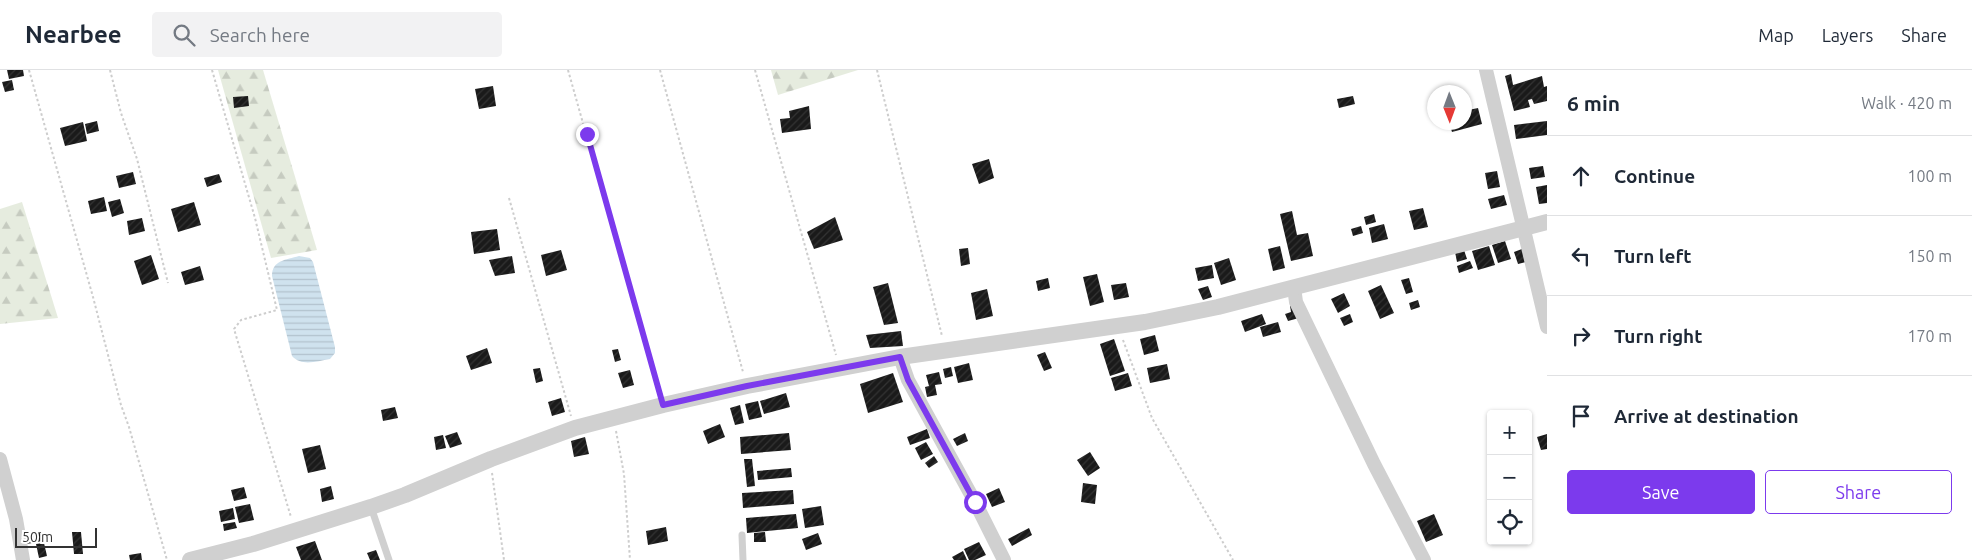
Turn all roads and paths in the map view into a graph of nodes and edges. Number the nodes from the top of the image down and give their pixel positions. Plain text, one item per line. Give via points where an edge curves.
1 (29, 70) edge
2 (110, 70) edge
3 (212, 70) edge
4 (568, 70) edge
5 (660, 70) edge
6 (755, 70) edge
7 (877, 70) edge
8 (1486, 70) edge
9 (510, 198) dead end
10 (1547, 222) edge
11 (1523, 228) junction
12 (168, 283) dead end
13 (1294, 287) junction
14 (1118, 326) junction
15 (1547, 327) edge
16 (945, 351) junction
17 (900, 357) junction
18 (840, 369) junction
19 (747, 386) junction
20 (663, 405) junction
21 (614, 418) junction
22 (575, 428) junction
23 (490, 458) junction
24 (0, 459) edge
25 (371, 507) junction
26 (296, 531) junction
27 (742, 535) dead end
28 (23, 560) edge
29 (167, 560) edge
30 (193, 560) edge
31 (389, 560) edge
32 (504, 560) edge
33 (630, 560) edge
34 (743, 560) edge
35 (1004, 560) edge
36 (1233, 560) edge
37 (1424, 560) edge

1 - 29 path
2 - 12 path via 137,159
3 - 26 path via 255,218 277,310 240,320 234,328
4 - 20 path
5 - 19 path
6 - 18 path
7 - 16 path
8 - 11 street
9 - 22 path
10 - 11 street
11 - 13 street
11 - 15 street
13 - 14 street via 1218,307
13 - 37 street via 1296,302
14 - 16 street
14 - 36 path via 1152,418
16 - 17 street
17 - 18 street
17 - 35 street via 908,380
18 - 19 street
19 - 20 street
20 - 21 street
21 - 22 street
21 - 33 path via 624,474
22 - 23 street
23 - 25 street
23 - 32 path
24 - 28 street
25 - 26 street
25 - 31 lane
26 - 30 street
27 - 34 lane

